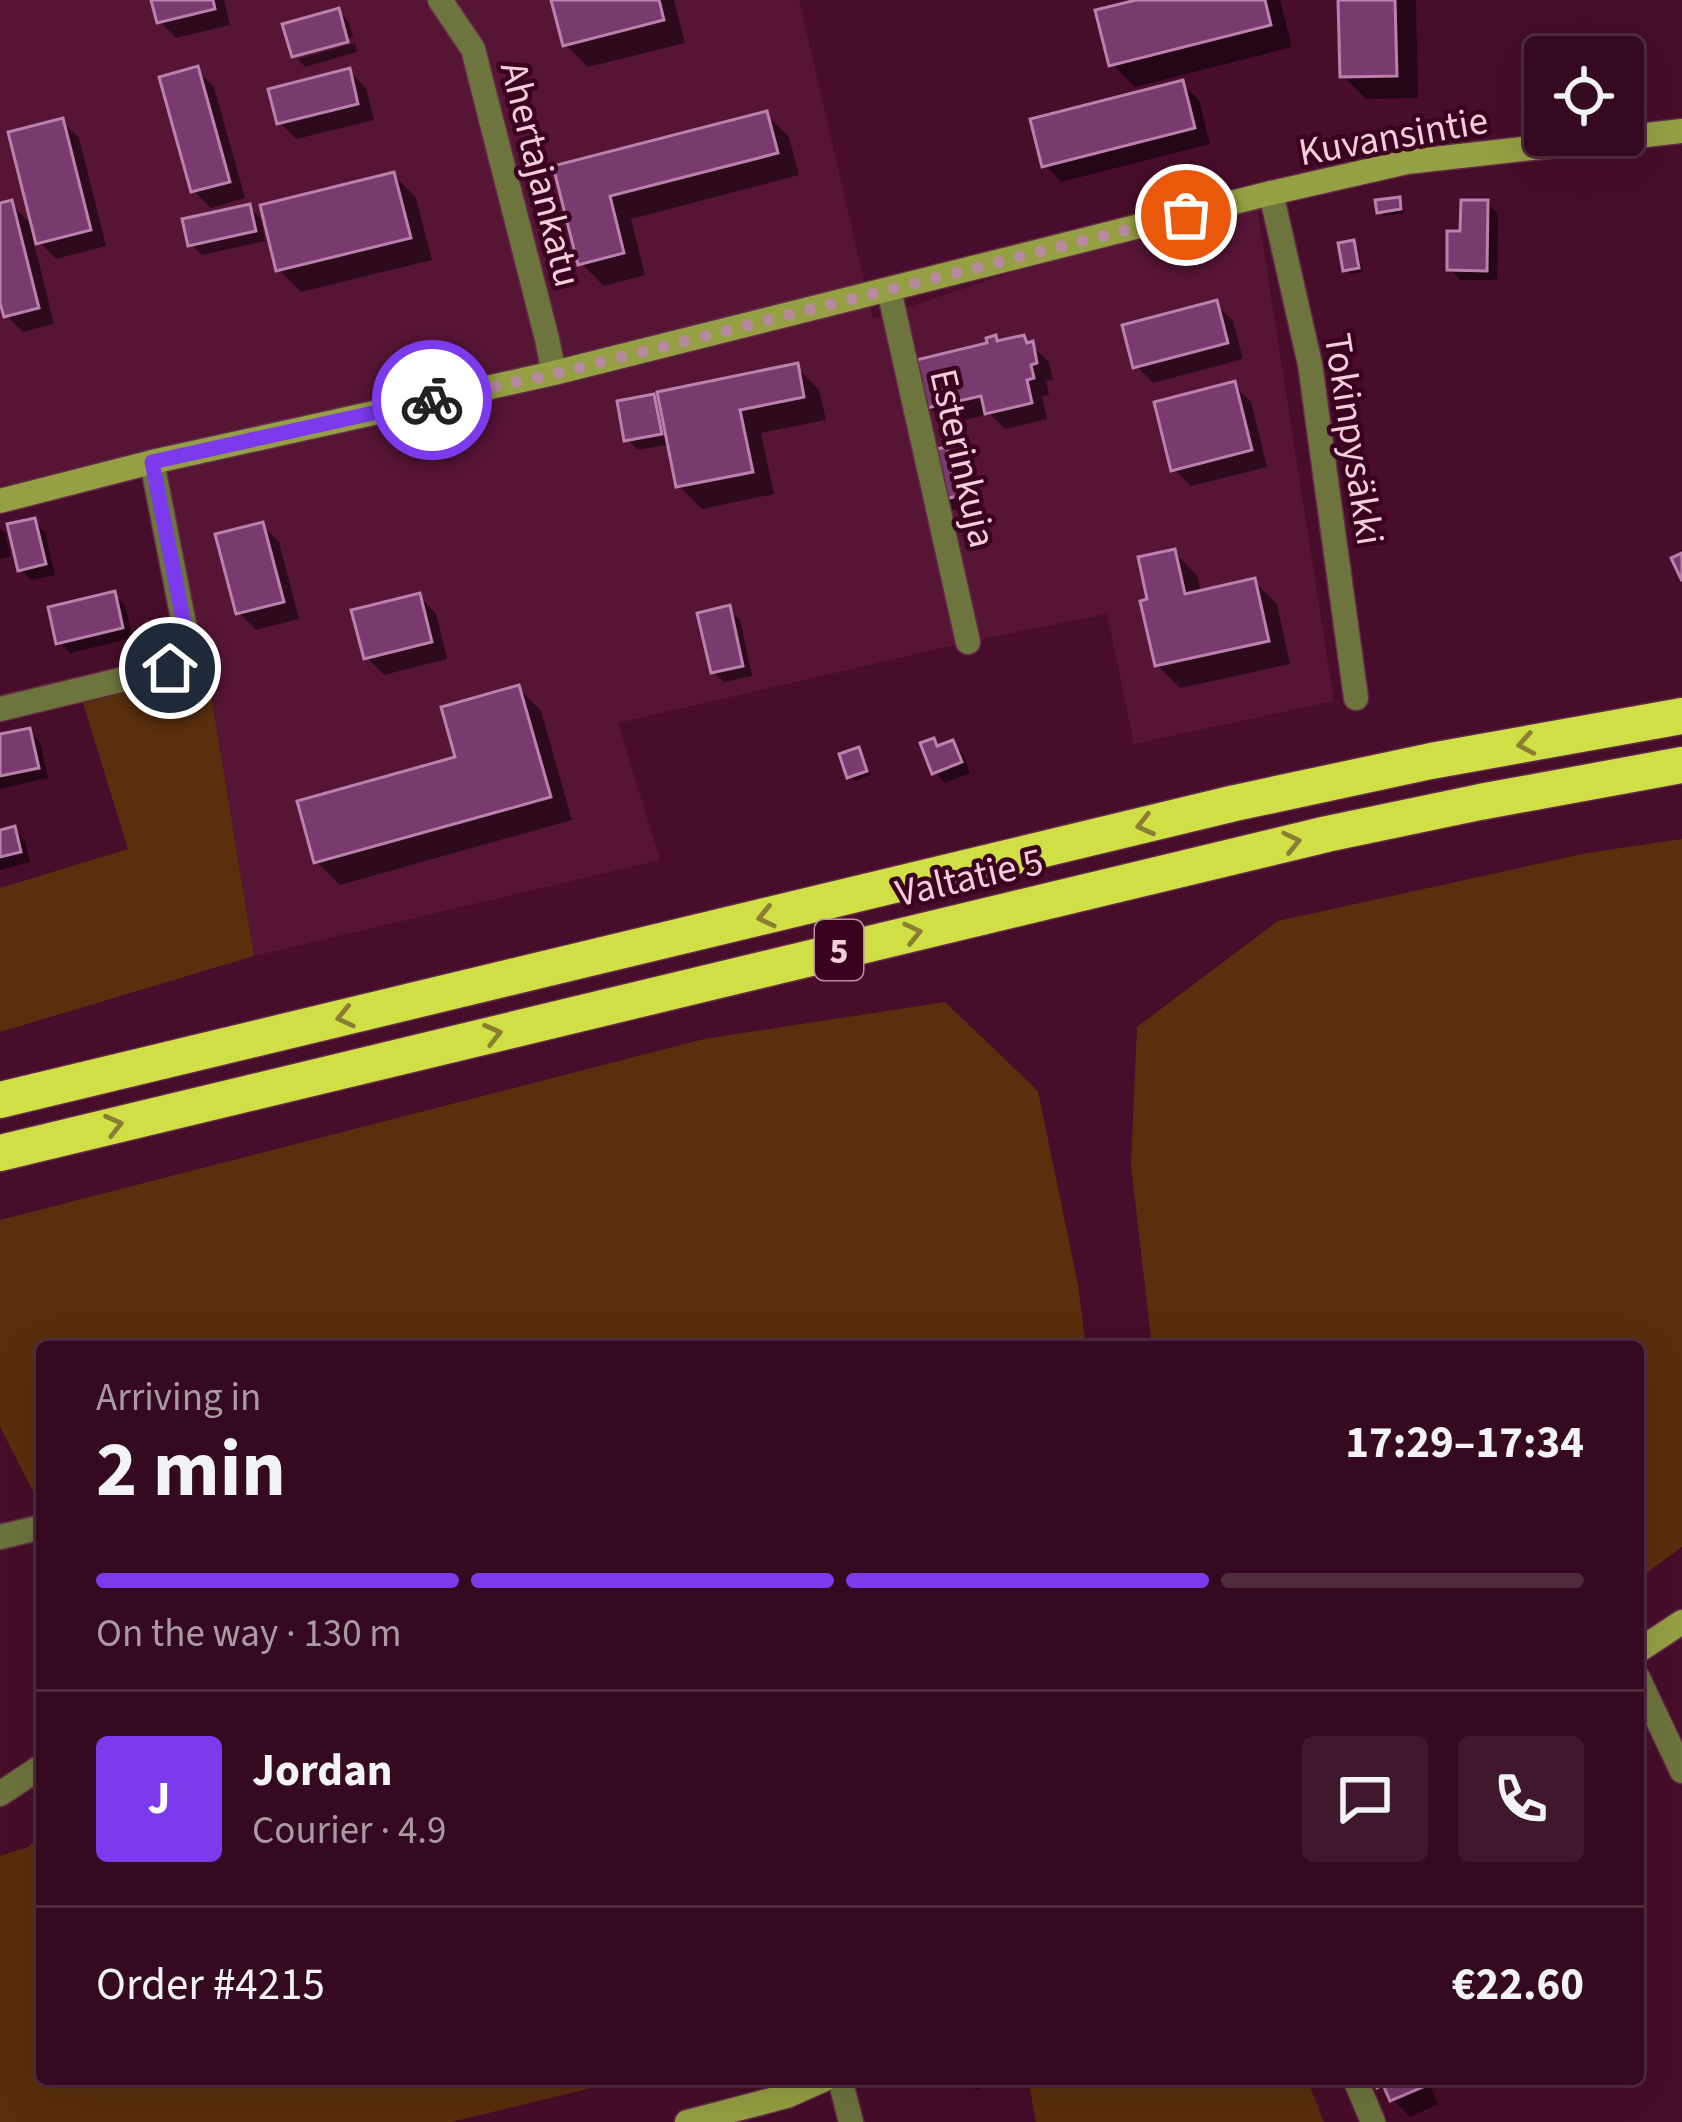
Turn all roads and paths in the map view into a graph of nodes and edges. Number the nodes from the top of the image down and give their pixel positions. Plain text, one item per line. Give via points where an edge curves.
1 (440, 0) edge
2 (1682, 131) edge
3 (1271, 194) junction
4 (889, 290) junction
5 (554, 374) junction
6 (152, 462) junction
7 (0, 502) edge
8 (968, 642) dead end
9 (1356, 698) dead end
10 (0, 709) edge
11 (1682, 716) edge
12 (1682, 765) edge
13 (0, 1100) edge
14 (0, 1153) edge
15 (36, 1528) edge
16 (0, 1537) edge
17 (1682, 1622) edge
18 (1644, 1647) edge
19 (1644, 1691) edge
20 (36, 1770) edge
21 (1682, 1771) edge
22 (0, 1793) edge
23 (812, 2085) edge
24 (842, 2085) edge
25 (1357, 2085) edge
26 (687, 2122) edge
27 (851, 2122) edge
28 (1373, 2122) edge

1 - 5 street, Ahertajankatu via 473,49
2 - 3 street, Kuvansintie via 1407,162
3 - 4 street, Kuvansintie
3 - 9 street, Tokinpysäkki via 1310,364
4 - 5 street, Kuvansintie
4 - 8 street, Esterinkuja
5 - 6 street, Kuvansintie
6 - 7 street, Kuvansintie
6 - 10 street via 186,634 170,668
11 -> 13 highway, Valtatie 5 / 5 via 1235,803
14 -> 12 highway, Valtatie 5 / 5 via 1327,834
15 - 16 street
17 - 18 street
19 - 21 street
20 - 22 street
23 - 26 street
24 - 27 street
25 - 28 street

